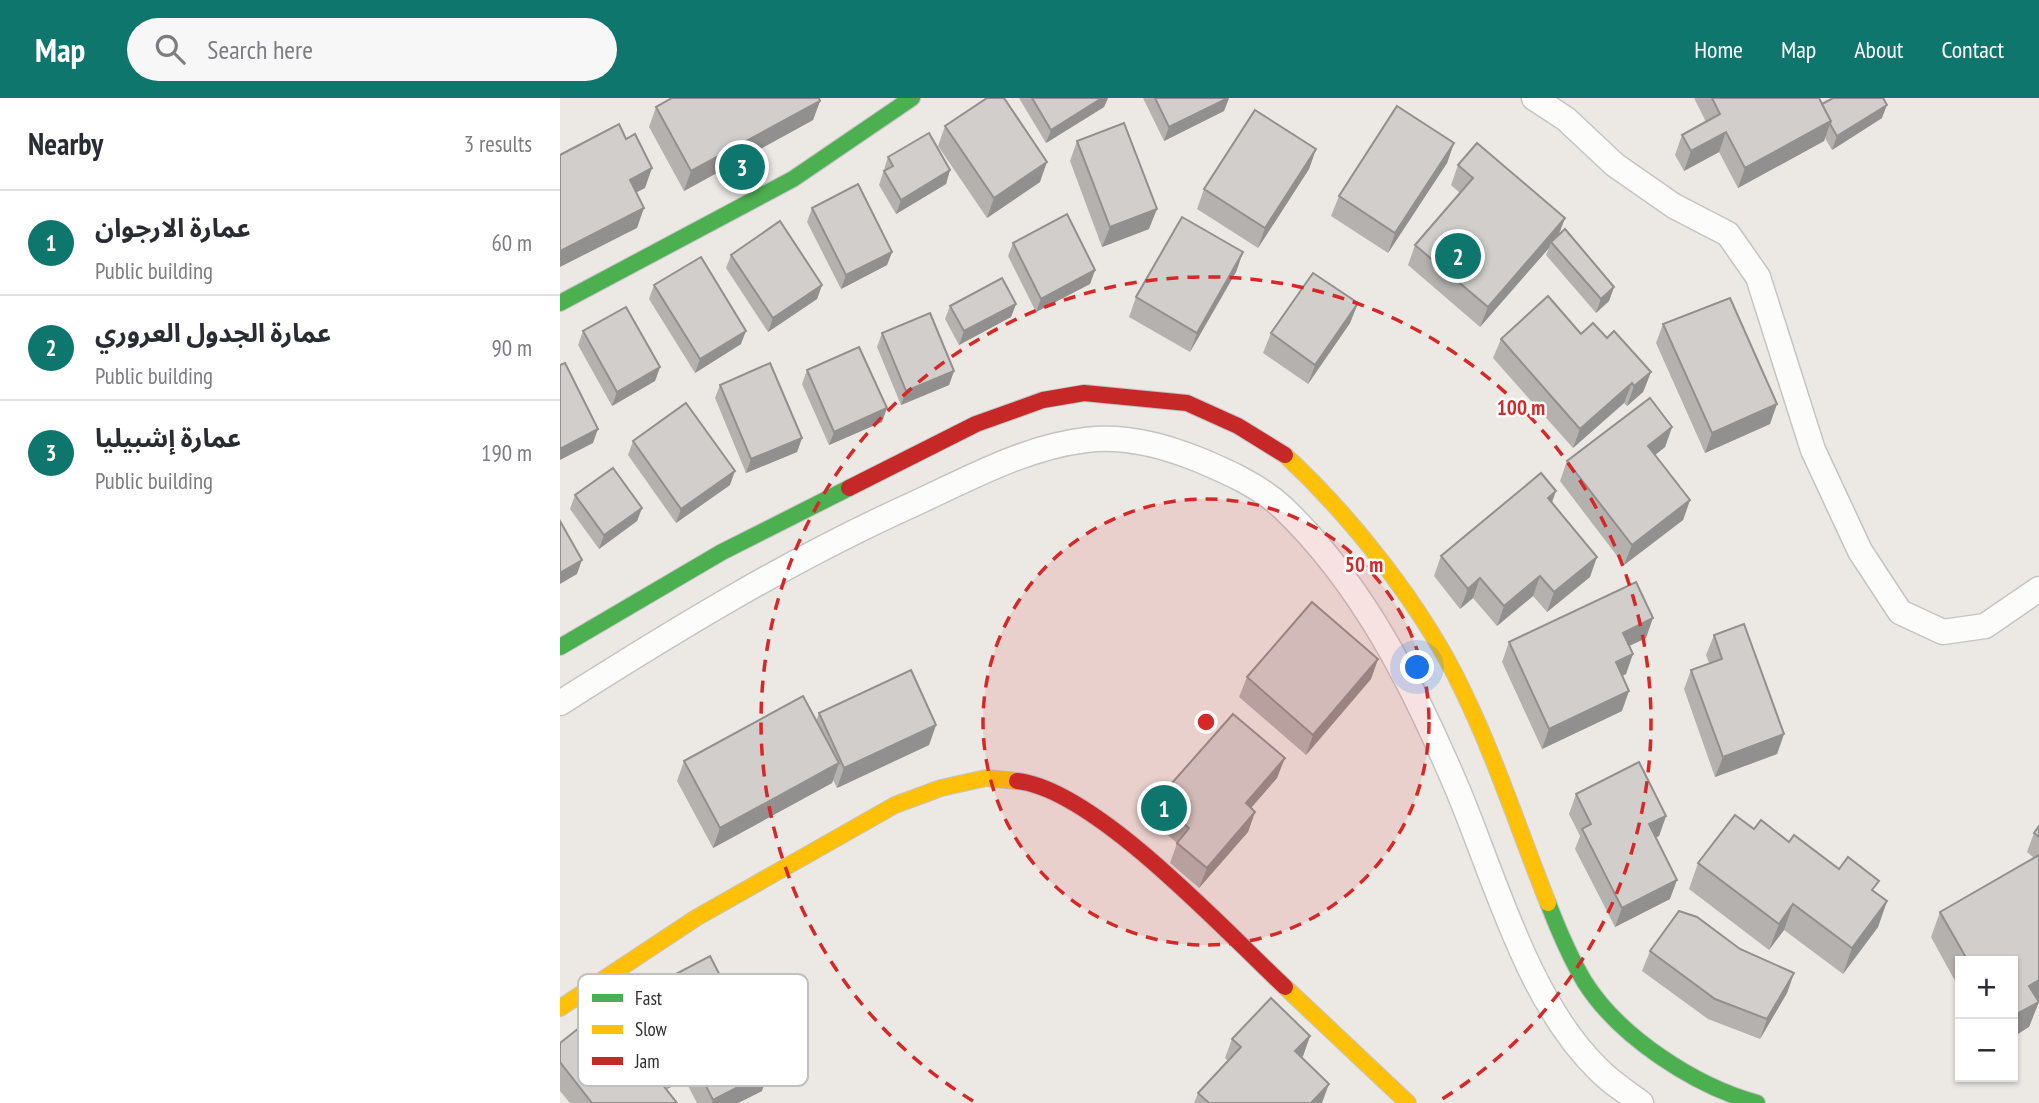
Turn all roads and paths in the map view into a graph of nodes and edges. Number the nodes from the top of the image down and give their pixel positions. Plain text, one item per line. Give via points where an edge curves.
1 (912, 98) edge
2 (1535, 98) edge
3 (560, 303) edge
4 (2039, 589) edge
5 (560, 647) edge
6 (560, 703) edge
7 (611, 974) edge
8 (578, 996) edge
9 (560, 1008) edge
10 (1408, 1103) edge
11 (1640, 1103) edge
12 (1757, 1103) edge

1 - 3 street via 793,179
2 - 4 street via 1566,119 1615,165 1674,206 1728,234 1758,277 1813,450 1860,551 1900,612 1943,632 1985,626
5 - 12 street via 722,552 976,424 1043,400 1084,393 1187,403 1283,453 1316,484 1375,554 1422,621 1463,690 1551,911 1585,982 1629,1032 1673,1064 1725,1094
6 - 11 street via 701,614 855,530 1026,454 1087,440 1133,440 1175,450 1251,484 1281,506 1359,600 1417,694 1531,972 1560,1023 1598,1070
7 - 10 street via 696,918 895,806 986,778 1027,782 1066,799 1122,834
8 - 9 street

